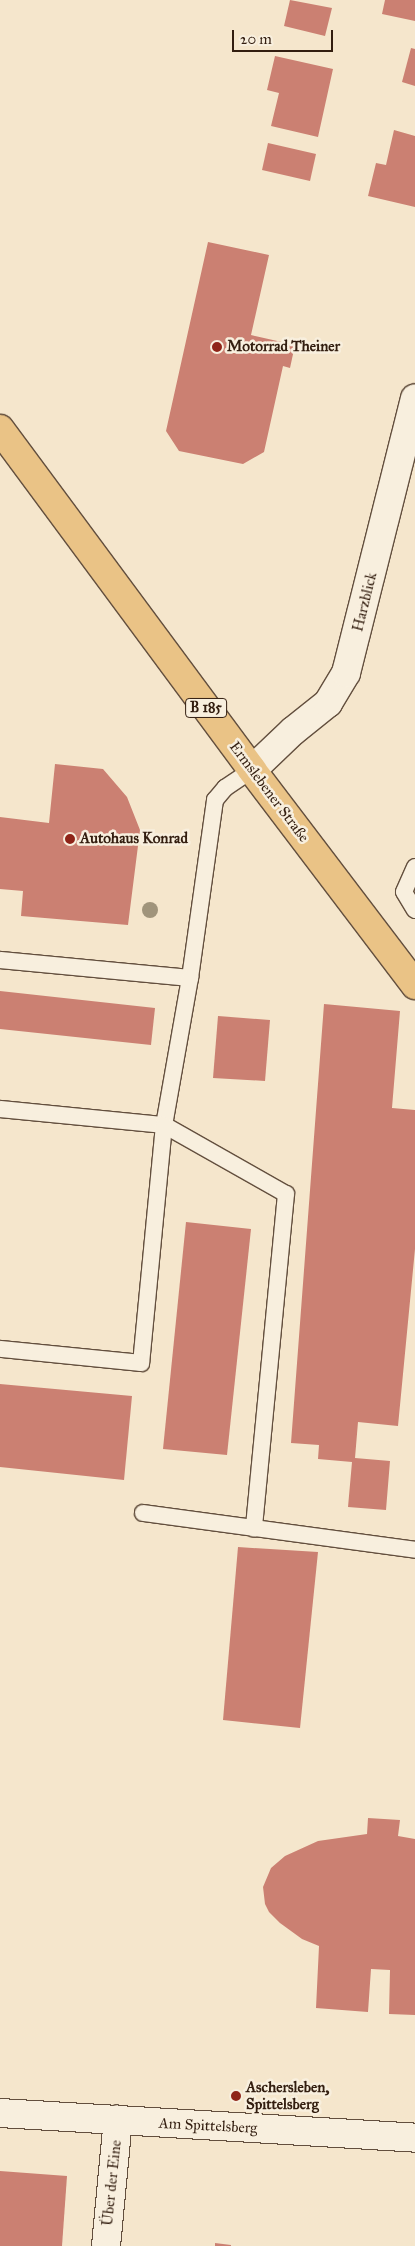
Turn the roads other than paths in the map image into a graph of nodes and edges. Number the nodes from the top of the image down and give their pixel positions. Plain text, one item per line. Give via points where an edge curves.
1 (415, 399) edge
2 (0, 429) edge
3 (252, 770) junction
4 (415, 867) edge
5 (415, 910) edge
6 (0, 960) edge
7 (190, 978) junction
8 (414, 982) edge
9 (0, 1109) edge
10 (164, 1126) junction
11 (0, 1349) edge
12 (143, 1513) dead end
13 (254, 1528) junction
14 (415, 1550) edge
15 (0, 2113) edge
16 (118, 2120) junction
17 (415, 2138) edge
18 (106, 2246) edge

1 - 3 street, Harzblick via 346,673 328,703 293,730
2 - 3 main road, Ermslebener Straße / B 185
3 - 7 lane via 225,788 215,800
3 - 8 main road, Ermslebener Straße / B 185
4 - 5 lane via 404,892
6 - 7 lane
7 - 10 lane
9 - 10 lane
10 - 11 lane via 141,1364
10 - 13 lane via 286,1194
12 - 13 lane
13 - 14 lane
15 - 16 street, Am Spittelsberg
16 - 17 street, Am Spittelsberg
16 - 18 street, Über der Eine

